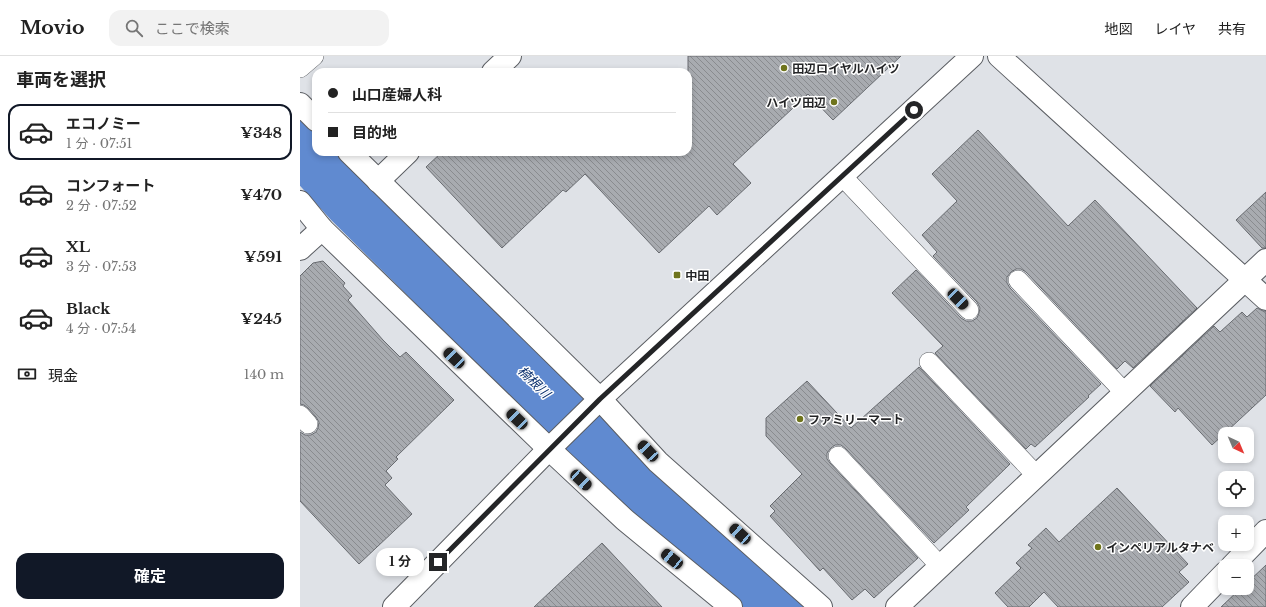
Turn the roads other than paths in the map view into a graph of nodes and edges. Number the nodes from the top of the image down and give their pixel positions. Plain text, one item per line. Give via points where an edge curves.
1 (314, 56) edge
2 (510, 56) edge
3 (972, 56) edge
4 (999, 56) edge
5 (300, 68) edge
6 (497, 68) edge
7 (300, 104) edge
8 (312, 116) edge
9 (352, 156) edge
10 (404, 156) edge
11 (842, 176) junction
12 (378, 181) junction
13 (300, 202) edge
14 (322, 229) junction
15 (300, 249) edge
16 (1266, 260) edge
17 (1018, 280) dead end
18 (1244, 280) junction
19 (1266, 299) edge
20 (969, 310) dead end
21 (929, 362) dead end
22 (1125, 393) junction
23 (600, 399) junction
24 (548, 450) junction
25 (838, 456) dead end
26 (1037, 476) junction
27 (1266, 531) edge
28 (1239, 559) edge
29 (940, 566) junction
30 (1218, 583) edge
31 (1203, 603) edge
32 (394, 607) edge
33 (731, 607) edge
34 (821, 607) edge
35 (897, 607) edge

1 - 5 lane
2 - 6 street
3 - 11 street
4 - 18 street
7 - 8 street
9 - 12 street
10 - 12 street
11 - 20 lane
11 - 23 street
12 - 23 street
13 - 14 street
14 - 15 street
14 - 24 street
16 - 18 street
17 - 22 lane
18 - 19 street
18 - 22 street
21 - 26 lane
22 - 26 street
23 - 24 street
23 - 34 street via 658,462
24 - 32 street
24 - 33 street via 625,520
25 - 29 lane
26 - 29 street
27 - 28 street
29 - 35 street
30 - 31 street

